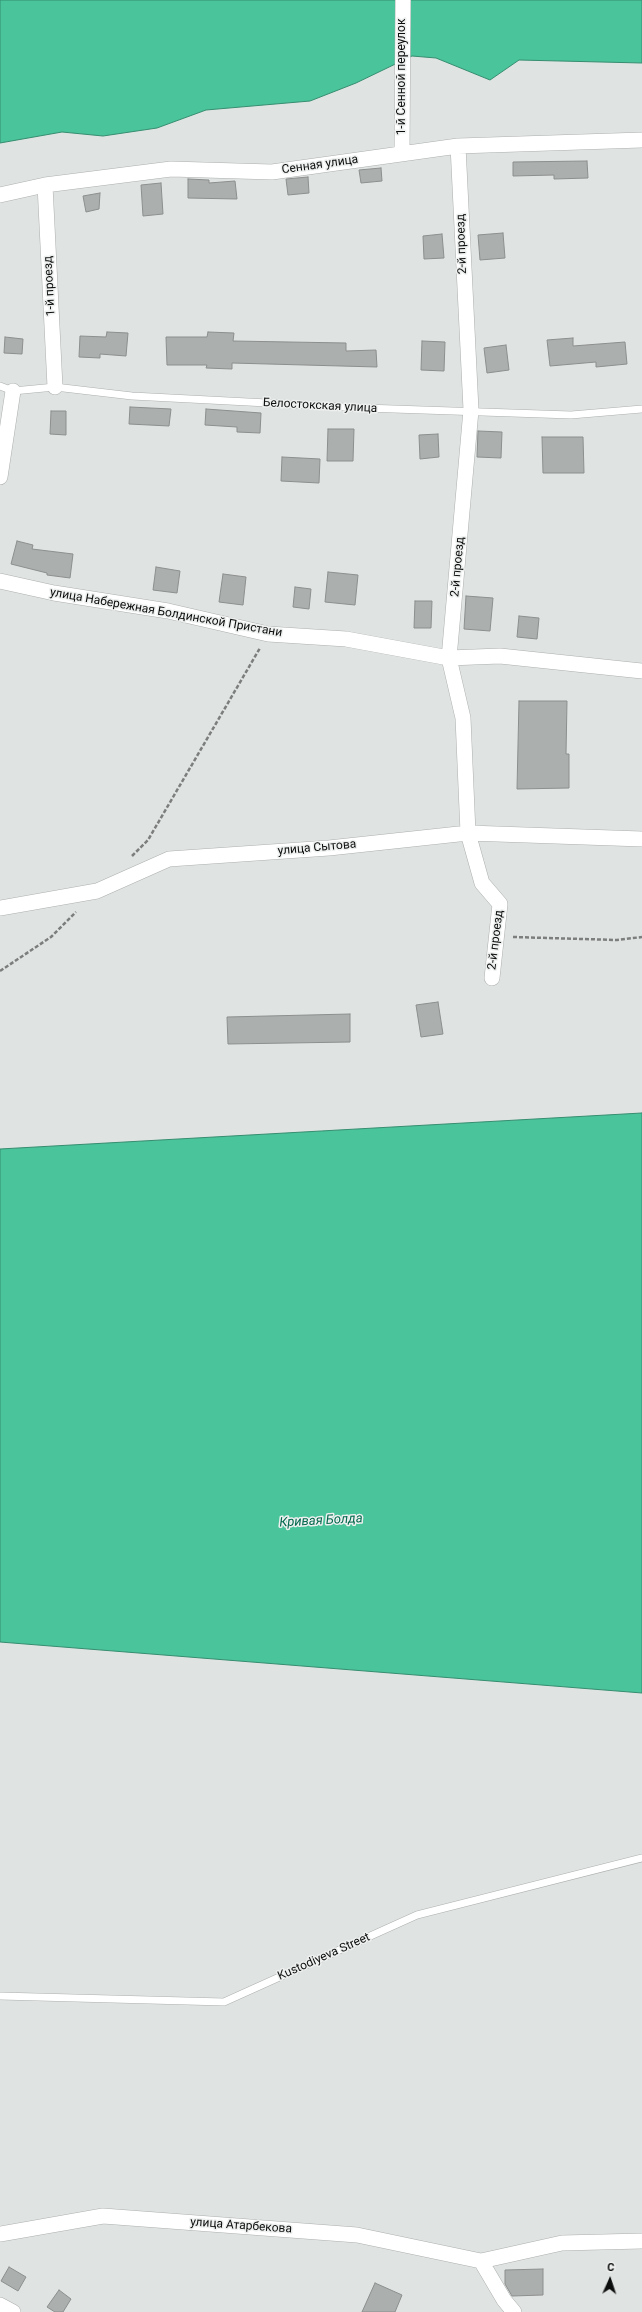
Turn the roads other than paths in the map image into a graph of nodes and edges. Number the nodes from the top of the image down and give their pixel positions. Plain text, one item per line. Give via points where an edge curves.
1 (402, 0) edge
2 (642, 140) edge
3 (458, 146) junction
4 (402, 154) junction
5 (45, 185) junction
6 (0, 195) edge
7 (55, 387) junction
8 (6, 388) edge
9 (642, 409) edge
10 (471, 410) junction
11 (0, 477) edge
12 (0, 581) edge
13 (449, 658) junction
14 (642, 671) edge
15 (468, 832) junction
16 (642, 839) edge
17 (0, 908) edge
18 (492, 978) dead end
19 (642, 1858) edge
20 (0, 1996) edge
21 (0, 2234) edge
22 (642, 2241) edge
23 (480, 2261) junction
24 (0, 2305) edge
25 (14, 2312) edge
26 (514, 2312) edge

1 - 4 street, 1-й Сенной переулок
2 - 3 street, Сенная улица
3 - 4 street, Сенная улица
3 - 10 street, 2-й проезд
4 - 5 street, Сенная улица via 272,172 171,169
5 - 6 street, Сенная улица
5 - 7 street, 1-й проезд
7 - 8 lane, Белостокская улица
7 - 10 lane, Белостокская улица via 132,396 364,408
8 - 11 street
9 - 10 lane, Белостокская улица via 571,415
10 - 13 street, 2-й проезд
12 - 13 street, улица Набережная Болдинской Пристани via 54,593 168,611 268,634 346,639
13 - 14 street, улица Набережная Болдинской Пристани via 500,656
13 - 15 street, 2-й проезд via 462,718
15 - 16 street, улица Сытова
15 - 17 street, улица Сытова via 329,848 169,859 97,891
15 - 18 street, 2-й проезд via 482,883 500,904
19 - 20 lane, Kustodiyeva Street via 417,1915 224,2002
21 - 23 street, улица Атарбекова via 103,2216 356,2235
22 - 23 street via 562,2243
23 - 26 street
24 - 25 street

